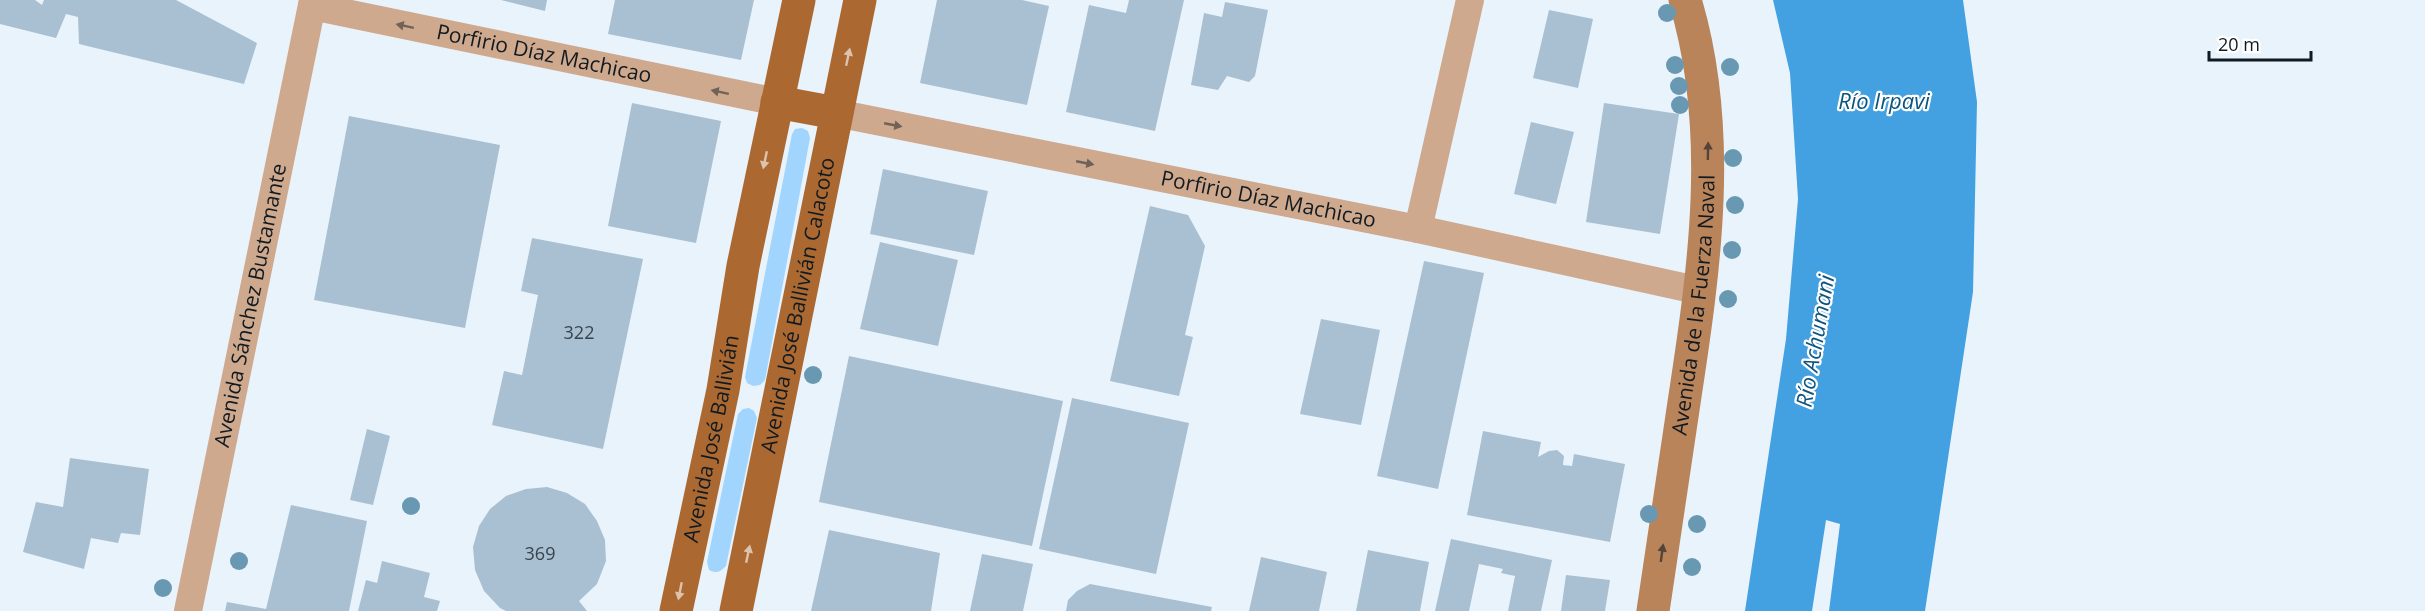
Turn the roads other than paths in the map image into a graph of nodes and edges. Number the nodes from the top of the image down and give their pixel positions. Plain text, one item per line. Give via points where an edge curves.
1 (799, 0) edge
2 (860, 0) edge
3 (1470, 0) edge
4 (1685, 0) edge
5 (313, 3) edge
6 (777, 102) junction
7 (836, 113) junction
8 (1418, 229) junction
9 (1701, 291) junction
10 (188, 611) edge
11 (676, 611) edge
12 (736, 611) edge
13 (1653, 611) edge

1 - 6 main road
7 -> 2 main road, Avenida José Ballivián Calacoto
3 - 8 street
9 -> 4 main road, Avenida de la Fuerza Naval via 1708,134 1694,28
6 -> 5 street, Porfirio Díaz Machicao
5 - 10 street, Avenida Sánchez Bustamante
6 - 7 main road
6 -> 11 main road, Avenida José Ballivián via 743,266 723,390
7 -> 8 street, Porfirio Díaz Machicao
12 -> 7 main road, Avenida José Ballivián Calacoto
8 - 9 street, Porfirio Díaz Machicao
13 -> 9 main road, Avenida de la Fuerza Naval

